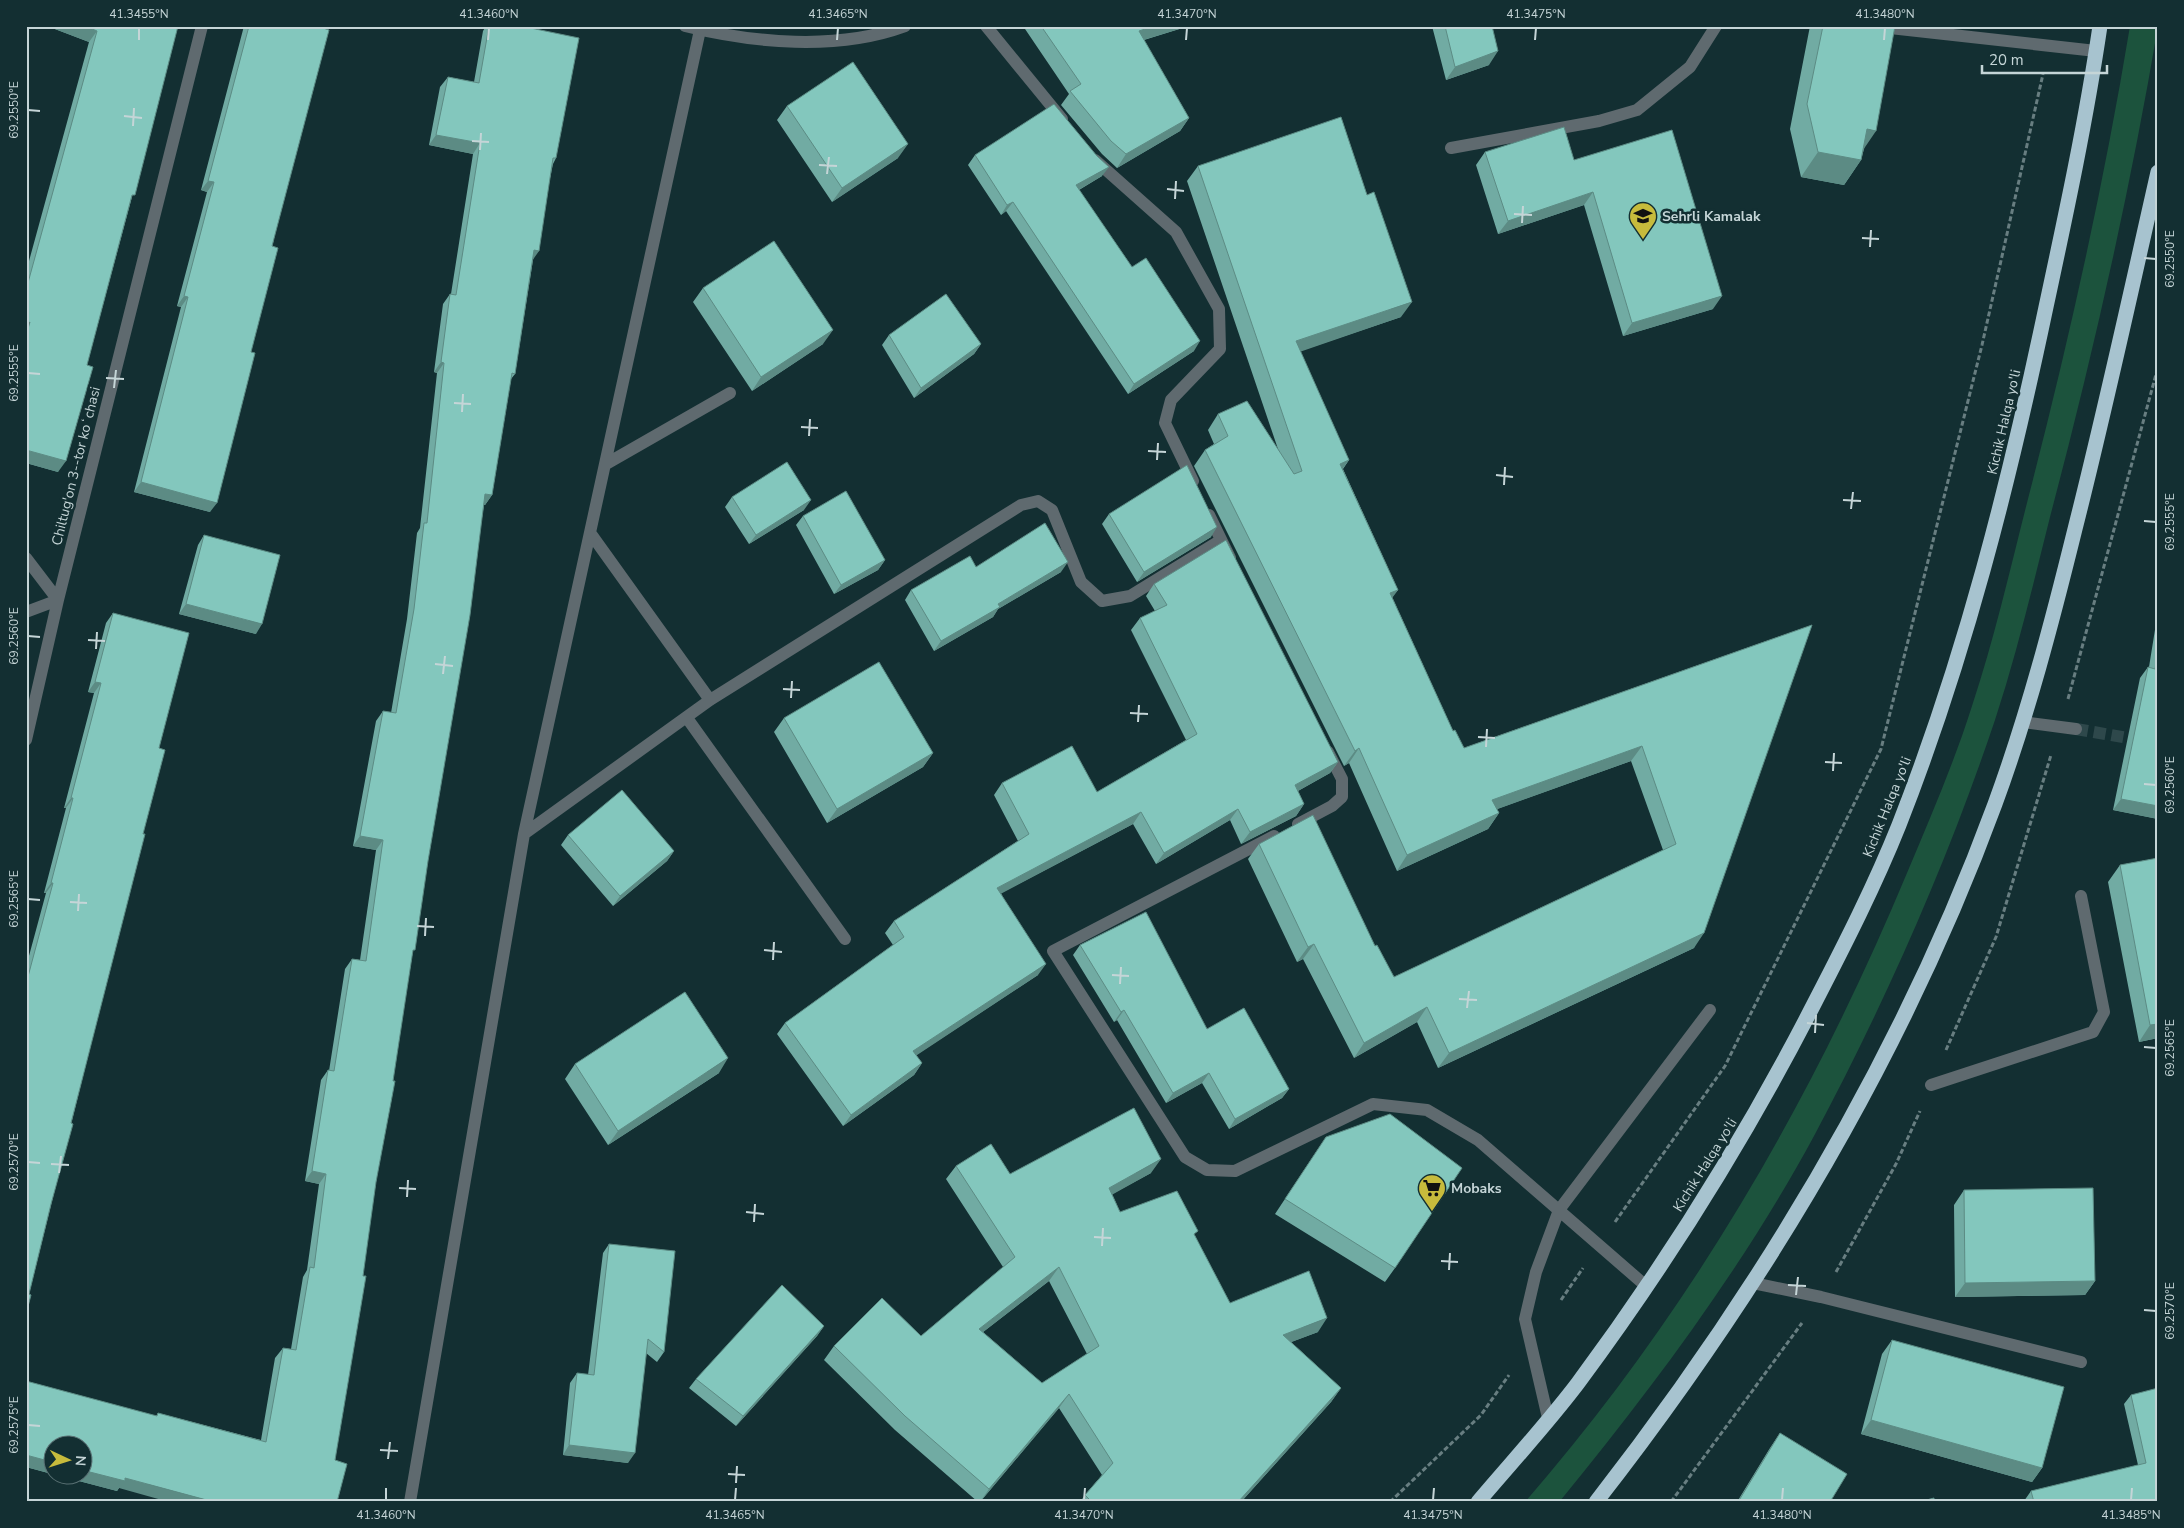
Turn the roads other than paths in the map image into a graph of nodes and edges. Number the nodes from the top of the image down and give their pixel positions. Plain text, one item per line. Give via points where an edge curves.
1 (202, 26) edge
2 (685, 26) edge
3 (905, 26) edge
4 (986, 26) edge
5 (1716, 26) edge
6 (1872, 26) edge
7 (2100, 26) edge
8 (700, 30) junction
9 (2096, 51) junction
10 (1071, 130) edge
11 (1451, 148) dead end
12 (1090, 153) edge
13 (2158, 172) edge
14 (730, 393) dead end
15 (606, 464) junction
16 (591, 534) junction
17 (1221, 540) junction
18 (26, 558) edge
19 (1234, 567) edge
20 (58, 600) junction
21 (26, 612) edge
22 (710, 700) junction
23 (688, 718) junction
24 (2023, 722) junction
25 (2076, 729) tunnel mouth
26 (26, 740) edge
27 (1324, 744) edge
28 (524, 834) junction
29 (2081, 896) dead end
30 (844, 939) dead end
31 (1710, 1010) dead end
32 (1931, 1085) dead end
33 (1559, 1210) junction
34 (1753, 1283) junction
35 (1646, 1286) junction
36 (2081, 1362) dead end
37 (1548, 1418) junction
38 (410, 1502) edge
39 (1478, 1502) edge
40 (1596, 1502) edge

1 - 20 street, Chiltug'on 3--tor koʻchasi
2 - 8 street
3 - 8 street via 888,32 824,41 764,41
4 - 10 street
5 - 11 street via 1690,67 1637,110 1598,121
6 - 9 street
7 - 9 highway, Kichik Halqa yo'li
8 - 15 street
9 - 35 highway, Kichik Halqa yo'li via 2087,112 2000,511 1963,645 1932,736 1898,828 1800,1031 1710,1189
12 - 17 street via 1176,232 1219,309 1220,349 1171,400 1165,423
13 - 24 highway via 2107,404
14 - 15 street
15 - 16 street
16 - 22 street
16 - 28 street
17 - 19 street
17 - 22 street via 1130,596 1102,601 1081,582 1052,510 1038,501 1022,505
18 - 20 street
20 - 21 street
20 - 26 street, Chiltug'on 3--tor koʻchasi
22 - 23 street
23 - 28 street
23 - 30 street
24 - 25 street
24 - 34 highway via 1996,802 1949,920 1895,1038 1827,1162
27 - 33 street via 1342,779 1342,797 1332,806 1053,951 1185,1157 1208,1170 1235,1171 1373,1104 1427,1110 1478,1140
28 - 38 street
29 - 32 street via 2104,1012 2093,1032
31 - 33 street
33 - 35 street
33 - 37 street via 1536,1272 1525,1319
34 - 36 street
34 - 40 highway via 1680,1390
35 - 37 highway, Kichik Halqa yo'li via 1576,1386
37 - 39 highway, Kichik Halqa yo'li

